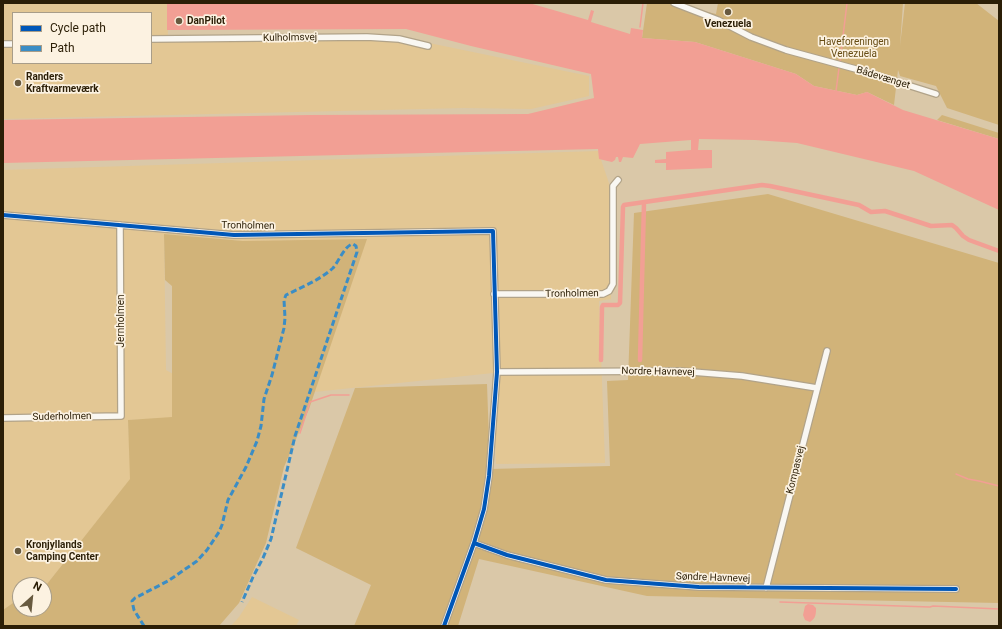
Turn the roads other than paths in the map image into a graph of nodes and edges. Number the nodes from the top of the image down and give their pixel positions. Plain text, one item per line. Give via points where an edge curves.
1 (674, 3) edge
2 (152, 39) edge
3 (428, 46) dead end
4 (936, 94) dead end
5 (618, 180) dead end
6 (3, 215) edge
7 (120, 225) junction
8 (494, 294) junction
9 (827, 351) dead end
10 (497, 372) junction
11 (817, 388) junction
12 (121, 416) joint
13 (3, 418) edge
14 (474, 544) junction
15 (766, 588) junction
16 (956, 589) dead end
17 (444, 626) edge

1 - 4 street, Bådevænget via 786,50
2 - 3 street, Kulholmsvej via 367,37 399,39
5 - 8 street, Tronholmen via 613,186 613,284 609,291 603,294
6 - 7 street, Tronholmen
7 - 8 street, Tronholmen via 234,235 493,231
7 - 12 street, Jernholmen
8 - 10 street
9 - 11 street, Kompasvej
10 - 11 street, Nordre Havnevej via 680,371 742,376
10 - 14 street via 490,476
11 - 15 street, Kompasvej
12 - 13 street, Suderholmen
14 - 15 street, Søndre Havnevej via 606,580 699,587
14 - 17 street
15 - 16 street, Søndre Havnevej

